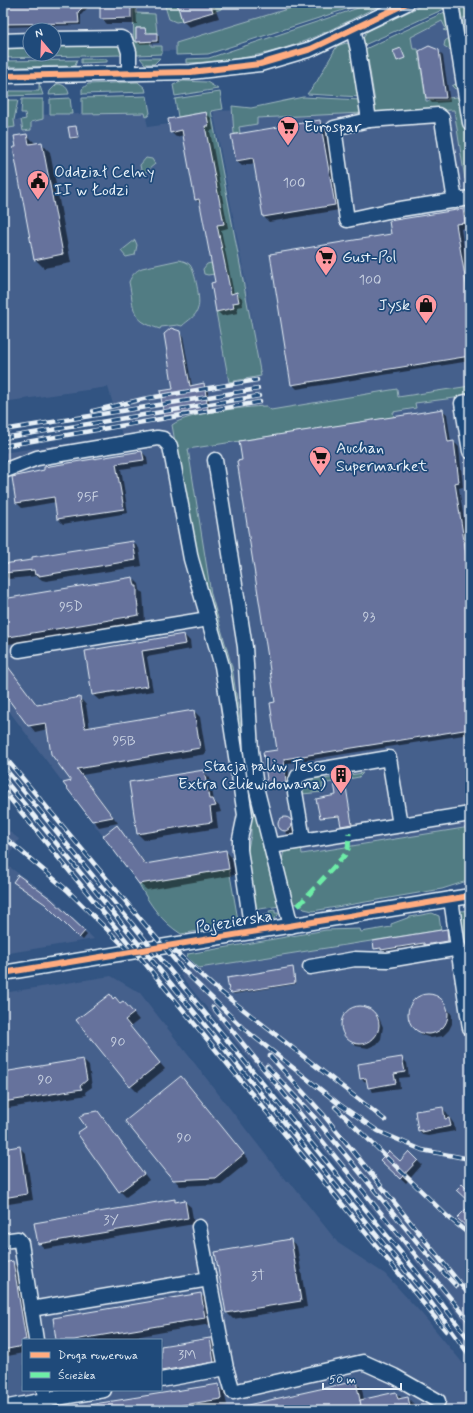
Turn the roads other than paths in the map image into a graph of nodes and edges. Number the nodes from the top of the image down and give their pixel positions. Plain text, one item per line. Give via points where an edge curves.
1 (451, 3) edge
2 (404, 4) edge
3 (353, 29) junction
4 (22, 40) edge
5 (62, 40) edge
6 (3, 41) edge
7 (464, 44) edge
8 (130, 74) junction
9 (3, 76) edge
10 (369, 120) junction
11 (470, 123) edge
12 (470, 198) edge
13 (455, 200) junction
14 (466, 402) edge
15 (470, 451) edge
16 (216, 460) dead end
17 (6, 470) dead end
18 (208, 619) junction
19 (18, 650) dead end
20 (470, 814) edge
21 (400, 825) junction
22 (303, 840) junction
23 (271, 846) junction
24 (470, 896) edge
25 (451, 899) junction
26 (291, 926) junction
27 (252, 932) junction
28 (459, 948) junction
29 (310, 967) dead end
30 (465, 967) edge
31 (3, 973) edge
32 (470, 1028) edge
33 (199, 1226) dead end
34 (3, 1241) edge
35 (209, 1279) junction
36 (31, 1309) junction
37 (36, 1339) edge
38 (226, 1368) junction
39 (162, 1380) edge
40 (98, 1391) edge
41 (45, 1400) edge
42 (438, 1401) dead end
43 (3, 1408) edge

1 - 7 street
2 - 3 street
3 - 8 street via 305,51 260,64 198,71
3 - 10 street
4 - 6 street
5 - 8 street via 126,40
7 - 11 street
8 - 9 street
10 - 13 street via 440,116
10 - 13 street via 335,127 333,130 347,220
12 - 13 street
14 - 15 street
16 - 23 street via 245,647 251,751 259,802
17 - 18 street via 37,458 163,439 172,452 191,559
18 - 19 street
18 - 27 street via 223,673 245,815 240,850
20 - 21 street
21 - 22 street
21 - 22 street via 389,758 306,772 298,776 294,786
22 - 23 street
23 - 26 street
24 - 25 street, Pojezierska
25 - 26 street, Pojezierska
25 - 28 street
26 - 27 street, Pojezierska
27 - 31 street, Pojezierska
28 - 29 street via 388,960 354,959
28 - 30 street
30 - 32 street
33 - 35 street
34 - 36 street via 18,1239 21,1243
35 - 36 street
35 - 38 street
36 - 37 street
38 - 39 street
38 - 42 street via 233,1392 363,1362
40 - 41 street
41 - 43 street

